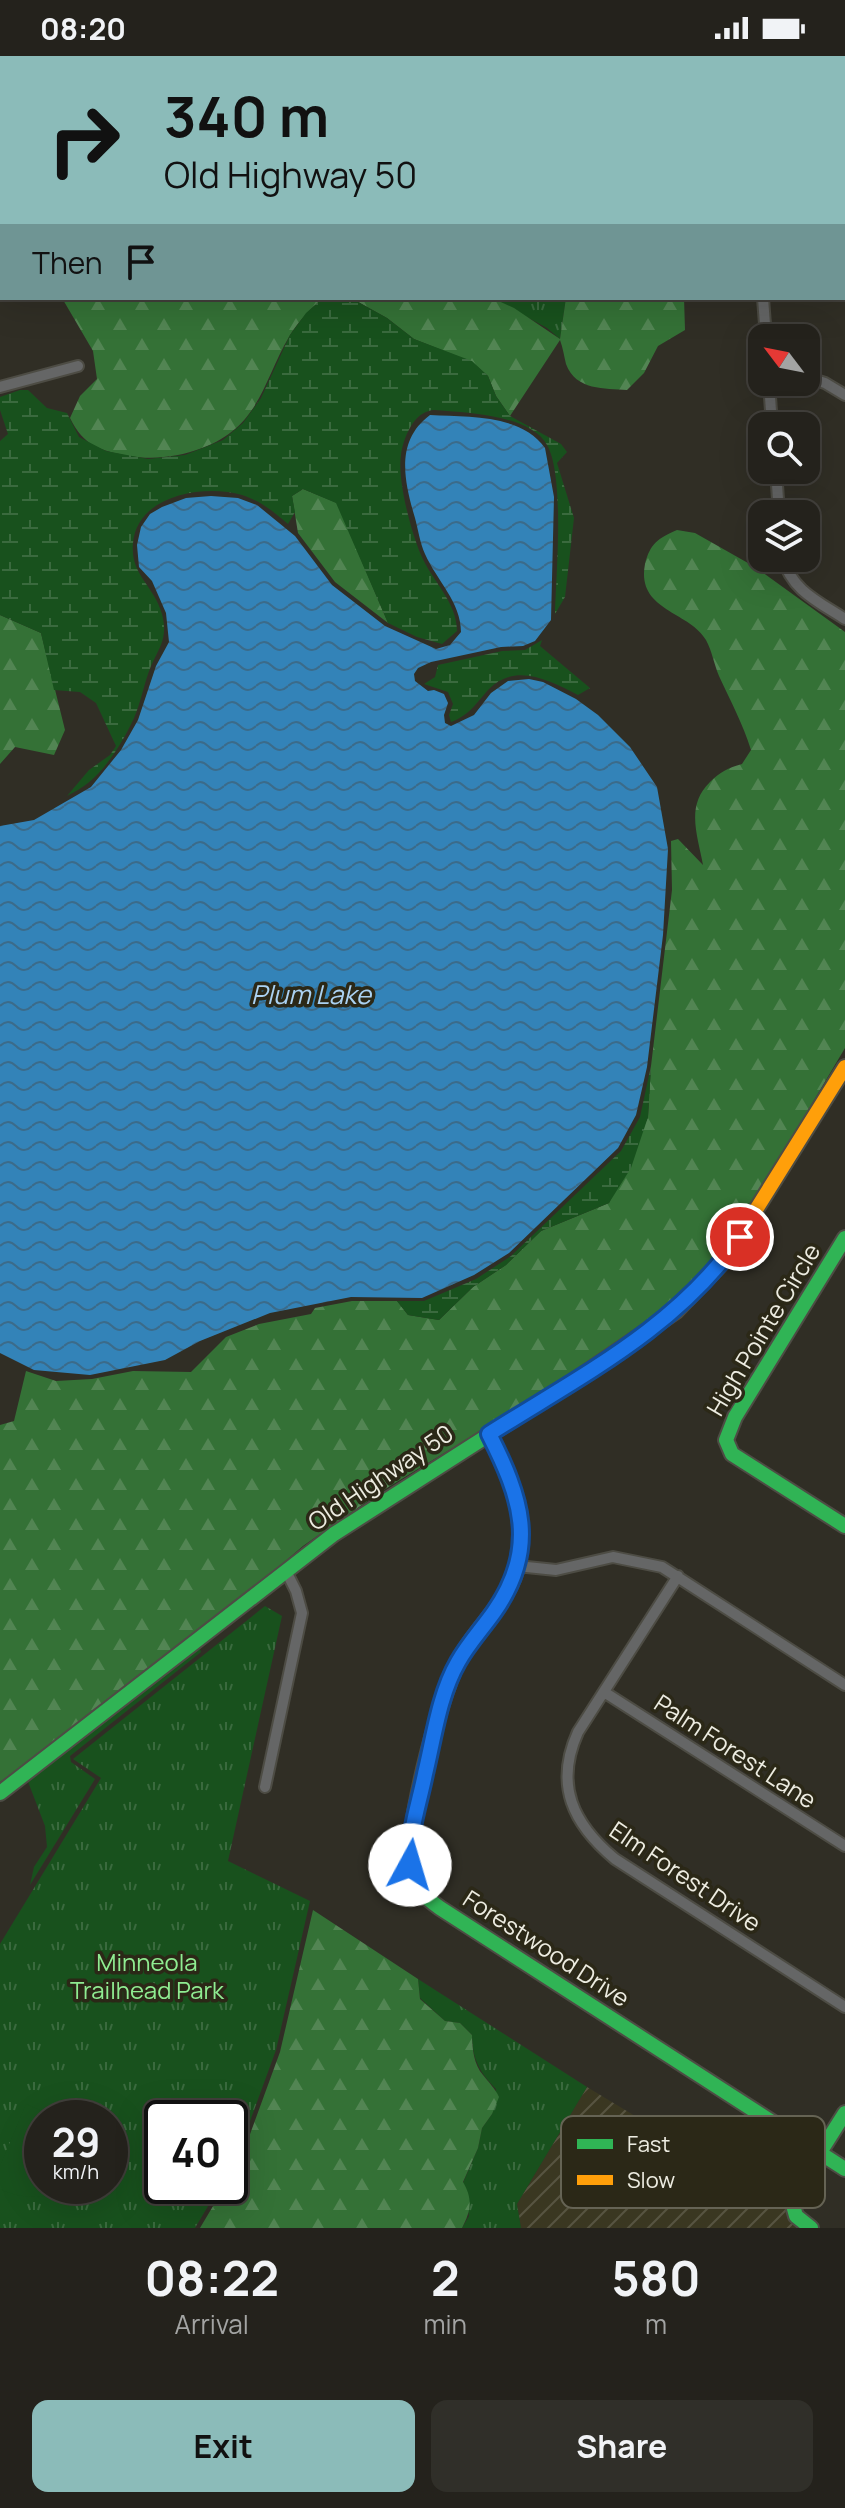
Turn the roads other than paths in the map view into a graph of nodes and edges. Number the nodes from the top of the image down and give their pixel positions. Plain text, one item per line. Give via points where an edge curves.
1 (763, 300) edge
2 (765, 324) edge
3 (78, 366) dead end
4 (820, 381) edge
5 (0, 387) edge
6 (845, 395) edge
7 (790, 572) edge
8 (845, 619) edge
9 (845, 1067) edge
10 (845, 1238) edge
11 (489, 1434) junction
12 (845, 1526) edge
13 (517, 1566) junction
14 (286, 1571) junction
15 (678, 1576) junction
16 (845, 1685) edge
17 (604, 1692) junction
18 (265, 1787) dead end
19 (0, 1793) edge
20 (845, 1846) edge
21 (845, 2007) edge
22 (845, 2113) edge
23 (763, 2116) edge
24 (825, 2145) edge
25 (825, 2156) edge
26 (845, 2169) edge
27 (792, 2208) edge
28 (811, 2228) edge

1 - 2 street
3 - 5 street
4 - 6 street
7 - 8 street via 808,596
9 - 11 street, Old Highway 50 via 740,1237 704,1284 644,1335
10 - 12 street, High Pointe Circle via 726,1438 732,1454
11 - 13 street, Forestwood Drive via 516,1492 521,1527
11 - 14 street, Old Highway 50
13 - 15 street via 556,1570 596,1559 627,1558
13 - 23 street, Forestwood Drive via 506,1594 451,1676 412,1834 412,1877 461,1921
14 - 18 street via 302,1613
14 - 19 street, Old Highway 50
15 - 16 street
15 - 17 street, Elm Forest Drive
17 - 20 street, Palm Forest Lane
17 - 21 street, Elm Forest Drive via 578,1732 569,1759 568,1789 585,1830 615,1859
22 - 24 street
25 - 26 street, Forestwood Drive
27 - 28 street

